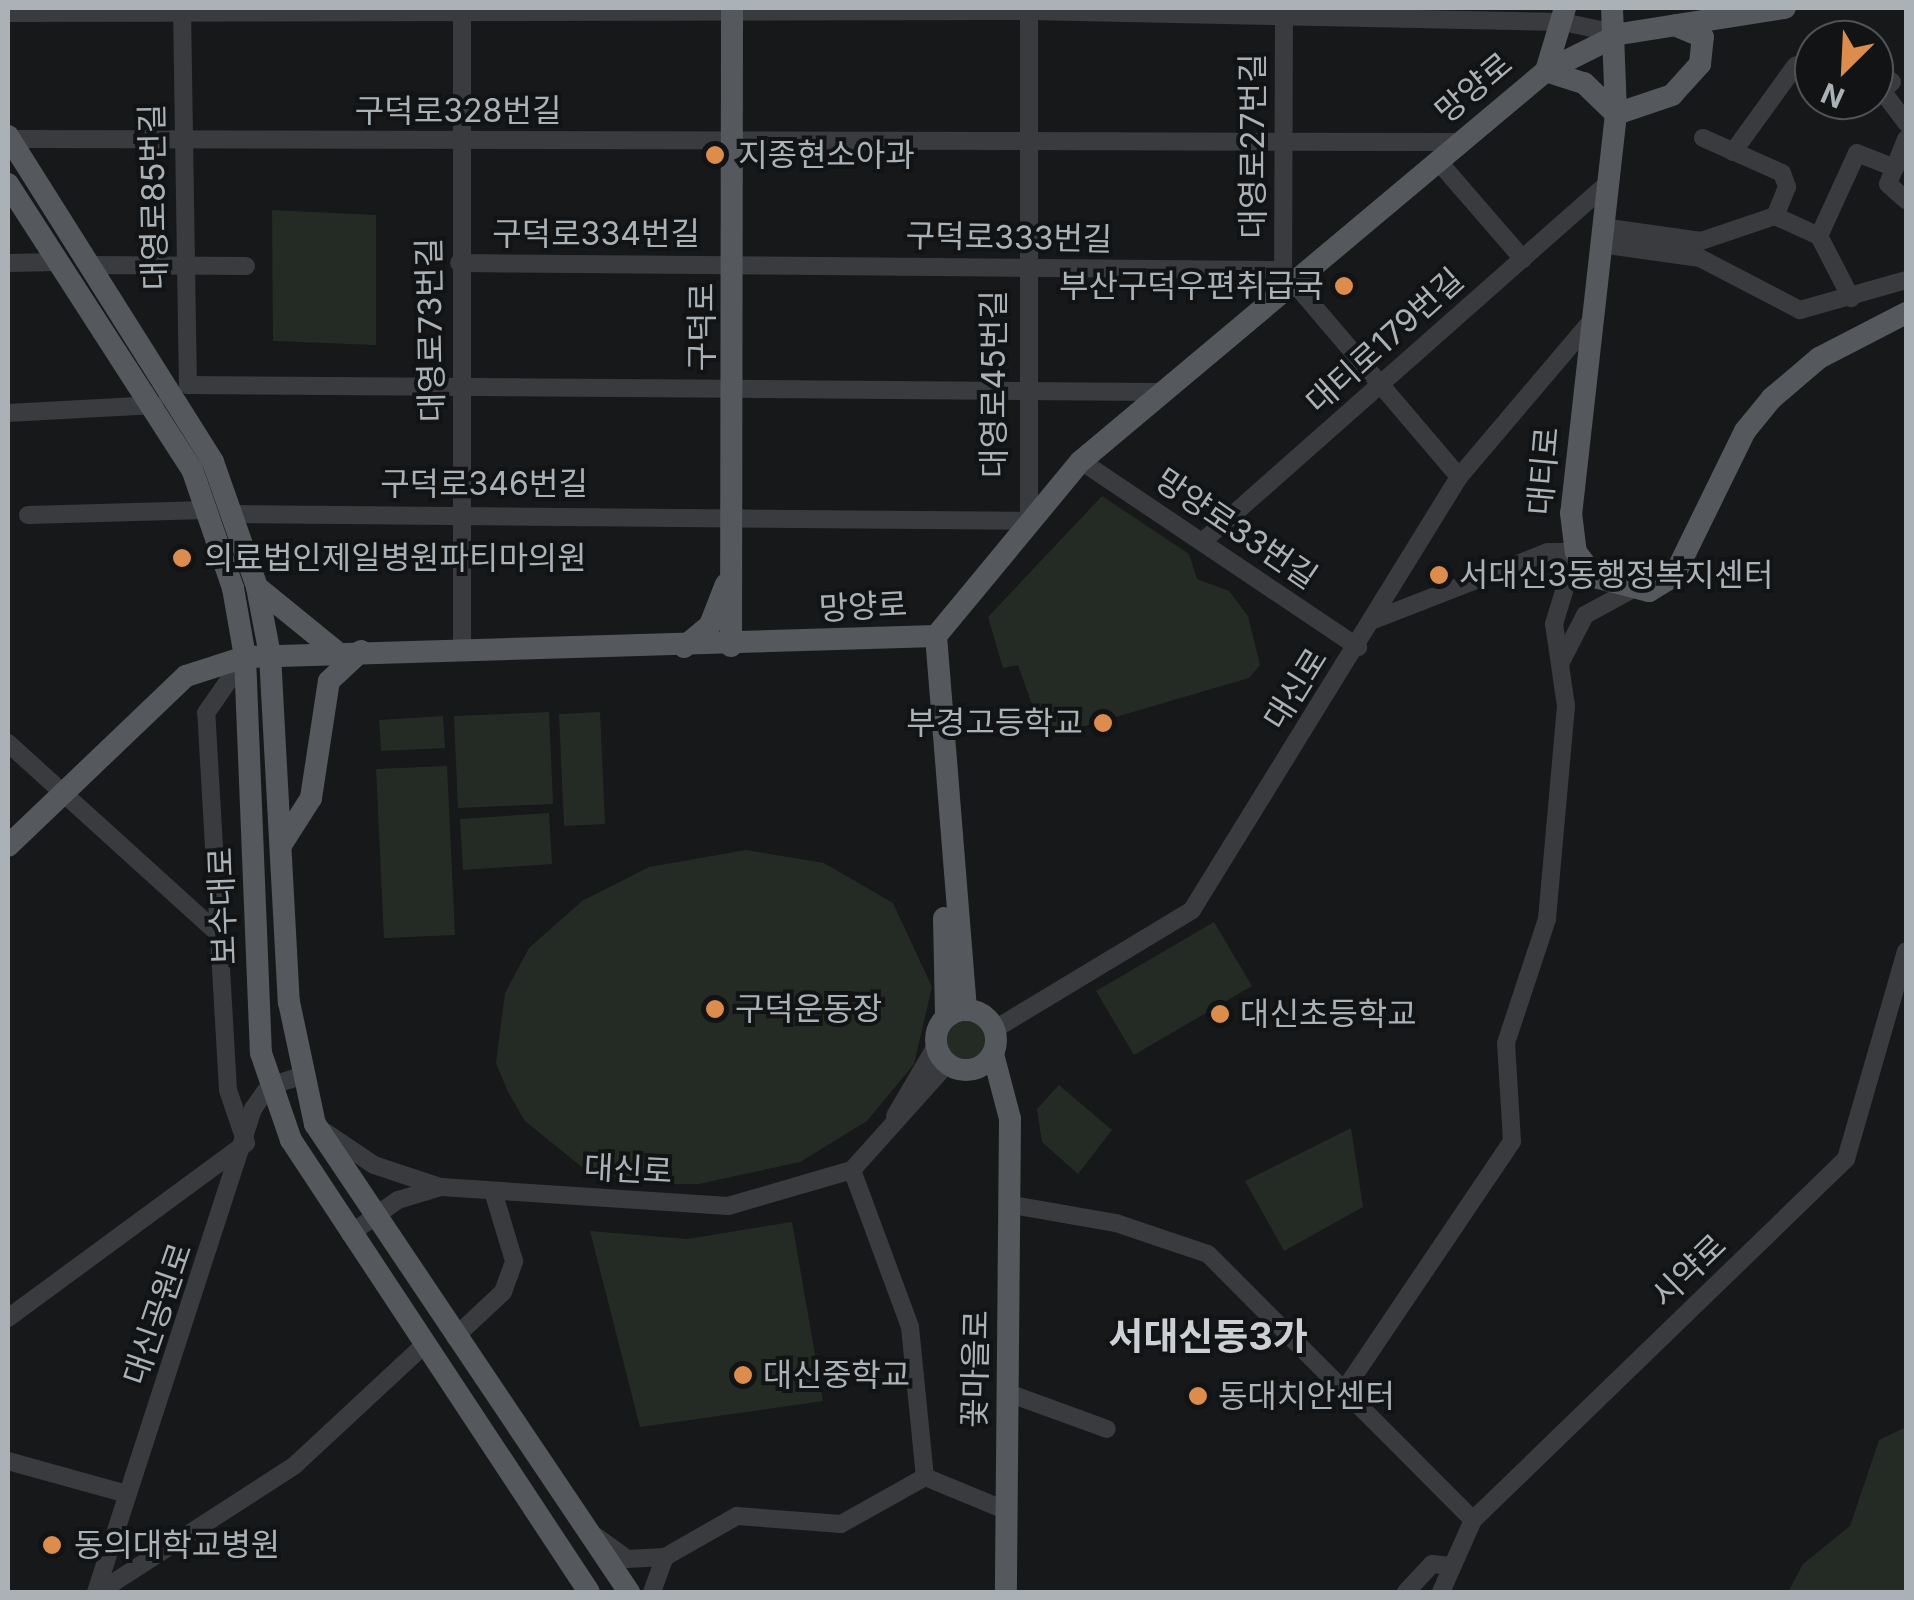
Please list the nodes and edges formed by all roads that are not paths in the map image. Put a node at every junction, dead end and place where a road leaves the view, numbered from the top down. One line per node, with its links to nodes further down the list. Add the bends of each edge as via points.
1 (1612, 8): 12 (main road, 대티로)
2 (1786, 8): 6 (main road, 망양로)
3 (1028, 9): 7 (street); 9 (street); 20 (street, 대영로45번길)
4 (182, 10): 5 (street); 8 (street); 21 (street, 대영로85번길)
5 (462, 10): 7 (street); 19 (street, 대영로73번길)
6 (1727, 10): 11 (main road, 망양로)
7 (732, 11): 24 (main road, 구덕로)
8 (8, 12)
9 (1284, 12): 10 (street); 22 (street, 대영로27번길)
10 (1564, 15): 12 (street); 14 (main road)
11 (1673, 24): 12 (main road, 망양로); 15 (main road, via 1702,37 1700,64 1672,95)
12 (1620, 34): 14 (main road, 망양로); 15 (main road, 대티로)
13 (1794, 68): 25 (street)
14 (1546, 71): 15 (main road, via 1584,83); 23 (main road, 망양로)
15 (1616, 114): 29 (main road, 대티로)
16 (8, 138): 21 (street, 구덕로328번길); 39 (main road, 보수대로)
17 (1703, 138): 25 (street)
18 (1906, 139): 27 (street)
19 (460, 140): 21 (street, 구덕로328번길); 24 (street, 구덕로328번길); 37 (street, 대영로73번길)
20 (1026, 140): 22 (street, 구덕로328번길); 24 (street, 구덕로328번길); 42 (street, 대영로45번길)
21 (183, 141): 40 (street, 대영로85번길)
22 (1283, 142): 23 (street, 구덕로328번길); 43 (street, 대영로27번길)
23 (1460, 142): 26 (main road, 망양로)
24 (733, 145): 38 (main road, 구덕로)
25 (1733, 152): 31 (street, via 1788,180)
26 (1438, 161): 34 (street); 43 (main road, 망양로)
27 (1895, 168): 30 (street, via 1888,190); 33 (street, via 1856,153)
28 (8, 184): 35 (main road, 보수대로)
29 (1607, 184): 32 (main road, 대티로); 34 (street, 대티로179번길)
30 (1906, 200)
31 (1775, 216): 32 (street, via 1701,242); 33 (street)
32 (1601, 236): 45 (street, via 1700,258 1800,310); 47 (main road, 대티로)
33 (1819, 236): 45 (street)
34 (1523, 259): 48 (street, 대티로179번길)
35 (60, 262): 36 (street); 51 (main road, 보수대로)
36 (8, 263)
37 (459, 264): 38 (street, 구덕로334번길); 49 (street, 대영로73번길)
38 (734, 264): 42 (street, 구덕로333번길); 52 (main road, 구덕로)
39 (90, 265): 40 (street); 51 (main road, 보수대로)
40 (183, 265): 41 (street); 51 (street, 대영로85번길)
41 (246, 266)
42 (1024, 268): 43 (street, 구덕로333번길); 50 (street, 대영로45번길)
43 (1288, 276): 48 (street); 53 (main road, 망양로)
44 (1906, 280): 45 (street)
45 (1851, 298)
46 (1906, 314): 67 (main road, via 1819,358 1772,398 1745,431 1685,564 1658,588)
47 (1592, 320): 56 (street, 대신로); 64 (main road, 대티로, via 1571,514)
48 (1381, 386): 56 (street); 63 (street, 대티로179번길)
49 (462, 387): 51 (street); 52 (street); 60 (street, 대영로73번길)
50 (1023, 388): 52 (street); 53 (street); 62 (street, 대영로45번길)
51 (164, 389): 54 (street); 57 (main road, 보수대로); 59 (main road, 보수대로)
52 (735, 392): 58 (main road, 구덕로)
53 (1160, 392): 55 (main road, 망양로)
54 (8, 413)
55 (1081, 461): 62 (main road, 망양로); 63 (street, 망양로33번길)
56 (1458, 478): 68 (street, 대신로)
57 (206, 510): 61 (street); 76 (main road, 보수대로)
58 (736, 512): 60 (street, 구덕로346번길); 62 (street, 구덕로346번길); 65 (main road, 구덕로)
59 (231, 514): 60 (street, 구덕로346번길); 66 (main road, 보수대로)
60 (462, 514): 74 (street, 대영로73번길)
61 (28, 515)
62 (1028, 521): 69 (main road, 망양로)
63 (1202, 542): 71 (street, 망양로33번길)
64 (1576, 552): 67 (main road, 대티로, via 1595,577); 68 (street, via 1548,552); 77 (street, via 1554,624)
65 (734, 557): 70 (main road, 구덕로); 72 (main road, via 716,615)
66 (256, 587): 73 (main road); 75 (main road, 보수대로)
67 (1629, 591): 77 (street, via 1577,624)
68 (1374, 620): 71 (street, 대신로)
69 (936, 636): 70 (main road, 망양로); 84 (main road)
70 (731, 646): 72 (main road, 망양로)
71 (1358, 646): 85 (street, 대신로, via 1192,910)
72 (684, 647): 74 (main road, 망양로)
73 (349, 651): 74 (main road, 망양로); 75 (main road, 망양로); 80 (main road, via 328,681 311,798)
74 (462, 651)
75 (270, 655): 76 (main road, 망양로); 80 (main road, 보수대로)
76 (245, 657): 79 (main road, 망양로, via 186,676); 82 (street, via 206,713); 90 (main road, 보수대로)
77 (1558, 672): 103 (street, via 1566,706 1546,919 1506,1043 1512,1141)
78 (8, 743): 79 (street, 보수대로)
79 (62, 793): 81 (main road, 망양로); 82 (street, 보수대로)
80 (281, 845): 89 (main road, 보수대로)
81 (8, 846)
82 (219, 934): 92 (street, via 228,1090)
83 (1906, 950): 110 (street, 시약로, via 1846,1159)
84 (956, 1013): 85 (main road); 87 (main road)
85 (995, 1029): 86 (main road, 꽃마을로)
86 (994, 1054): 88 (main road); 93 (main road, 꽃마을로, via 1009,1088)
87 (941, 1055): 88 (main road); 94 (street)
88 (974, 1070): 93 (main road, 꽃마을로, via 996,1094)
89 (298, 1077): 90 (street); 91 (main road, 보수대로)
90 (269, 1086): 92 (street, 대신공원로); 99 (main road, 보수대로)
91 (315, 1124): 95 (street, via 374,1165); 98 (main road, 보수대로)
92 (246, 1143): 100 (street); 108 (street, 대신공원로)
93 (1008, 1146): 97 (main road, 꽃마을로)
94 (852, 1170): 96 (street, 대신로, via 728,1206); 107 (street, via 910,1328)
95 (441, 1187): 96 (street, 대신로); 98 (street, 대신로)
96 (494, 1192): 101 (street, via 514,1262 503,1292)
97 (1012, 1204): 103 (street, via 1116,1223 1208,1254); 104 (main road, 꽃마을로)
98 (375, 1216): 99 (street, 대신로); 101 (main road, 보수대로)
99 (350, 1234): 102 (main road, 보수대로)
100 (8, 1318)
101 (455, 1336): 111 (main road, 보수대로)
102 (424, 1345): 114 (street, 대신공원로, via 295,1465); 115 (main road, 보수대로)
103 (1345, 1389): 110 (street)
104 (1008, 1393): 105 (street); 109 (main road, 꽃마을로)
105 (1107, 1429)
106 (8, 1461): 108 (street)
107 (925, 1477): 109 (street); 112 (street, via 842,1524 737,1516)
108 (126, 1494): 114 (street, 대신공원로)
109 (1006, 1510): 118 (main road, 꽃마을로)
110 (1473, 1520): 113 (street, 시약로)
111 (584, 1532): 112 (street, via 627,1559); 116 (main road, 보수대로)
112 (665, 1557): 117 (street)
113 (1451, 1566): 119 (street, via 1432,1564); 120 (street, 시약로)
114 (98, 1592)
115 (590, 1592)
116 (629, 1592)
117 (652, 1592)
118 (1006, 1592)
119 (1406, 1592)
120 (1441, 1592)

